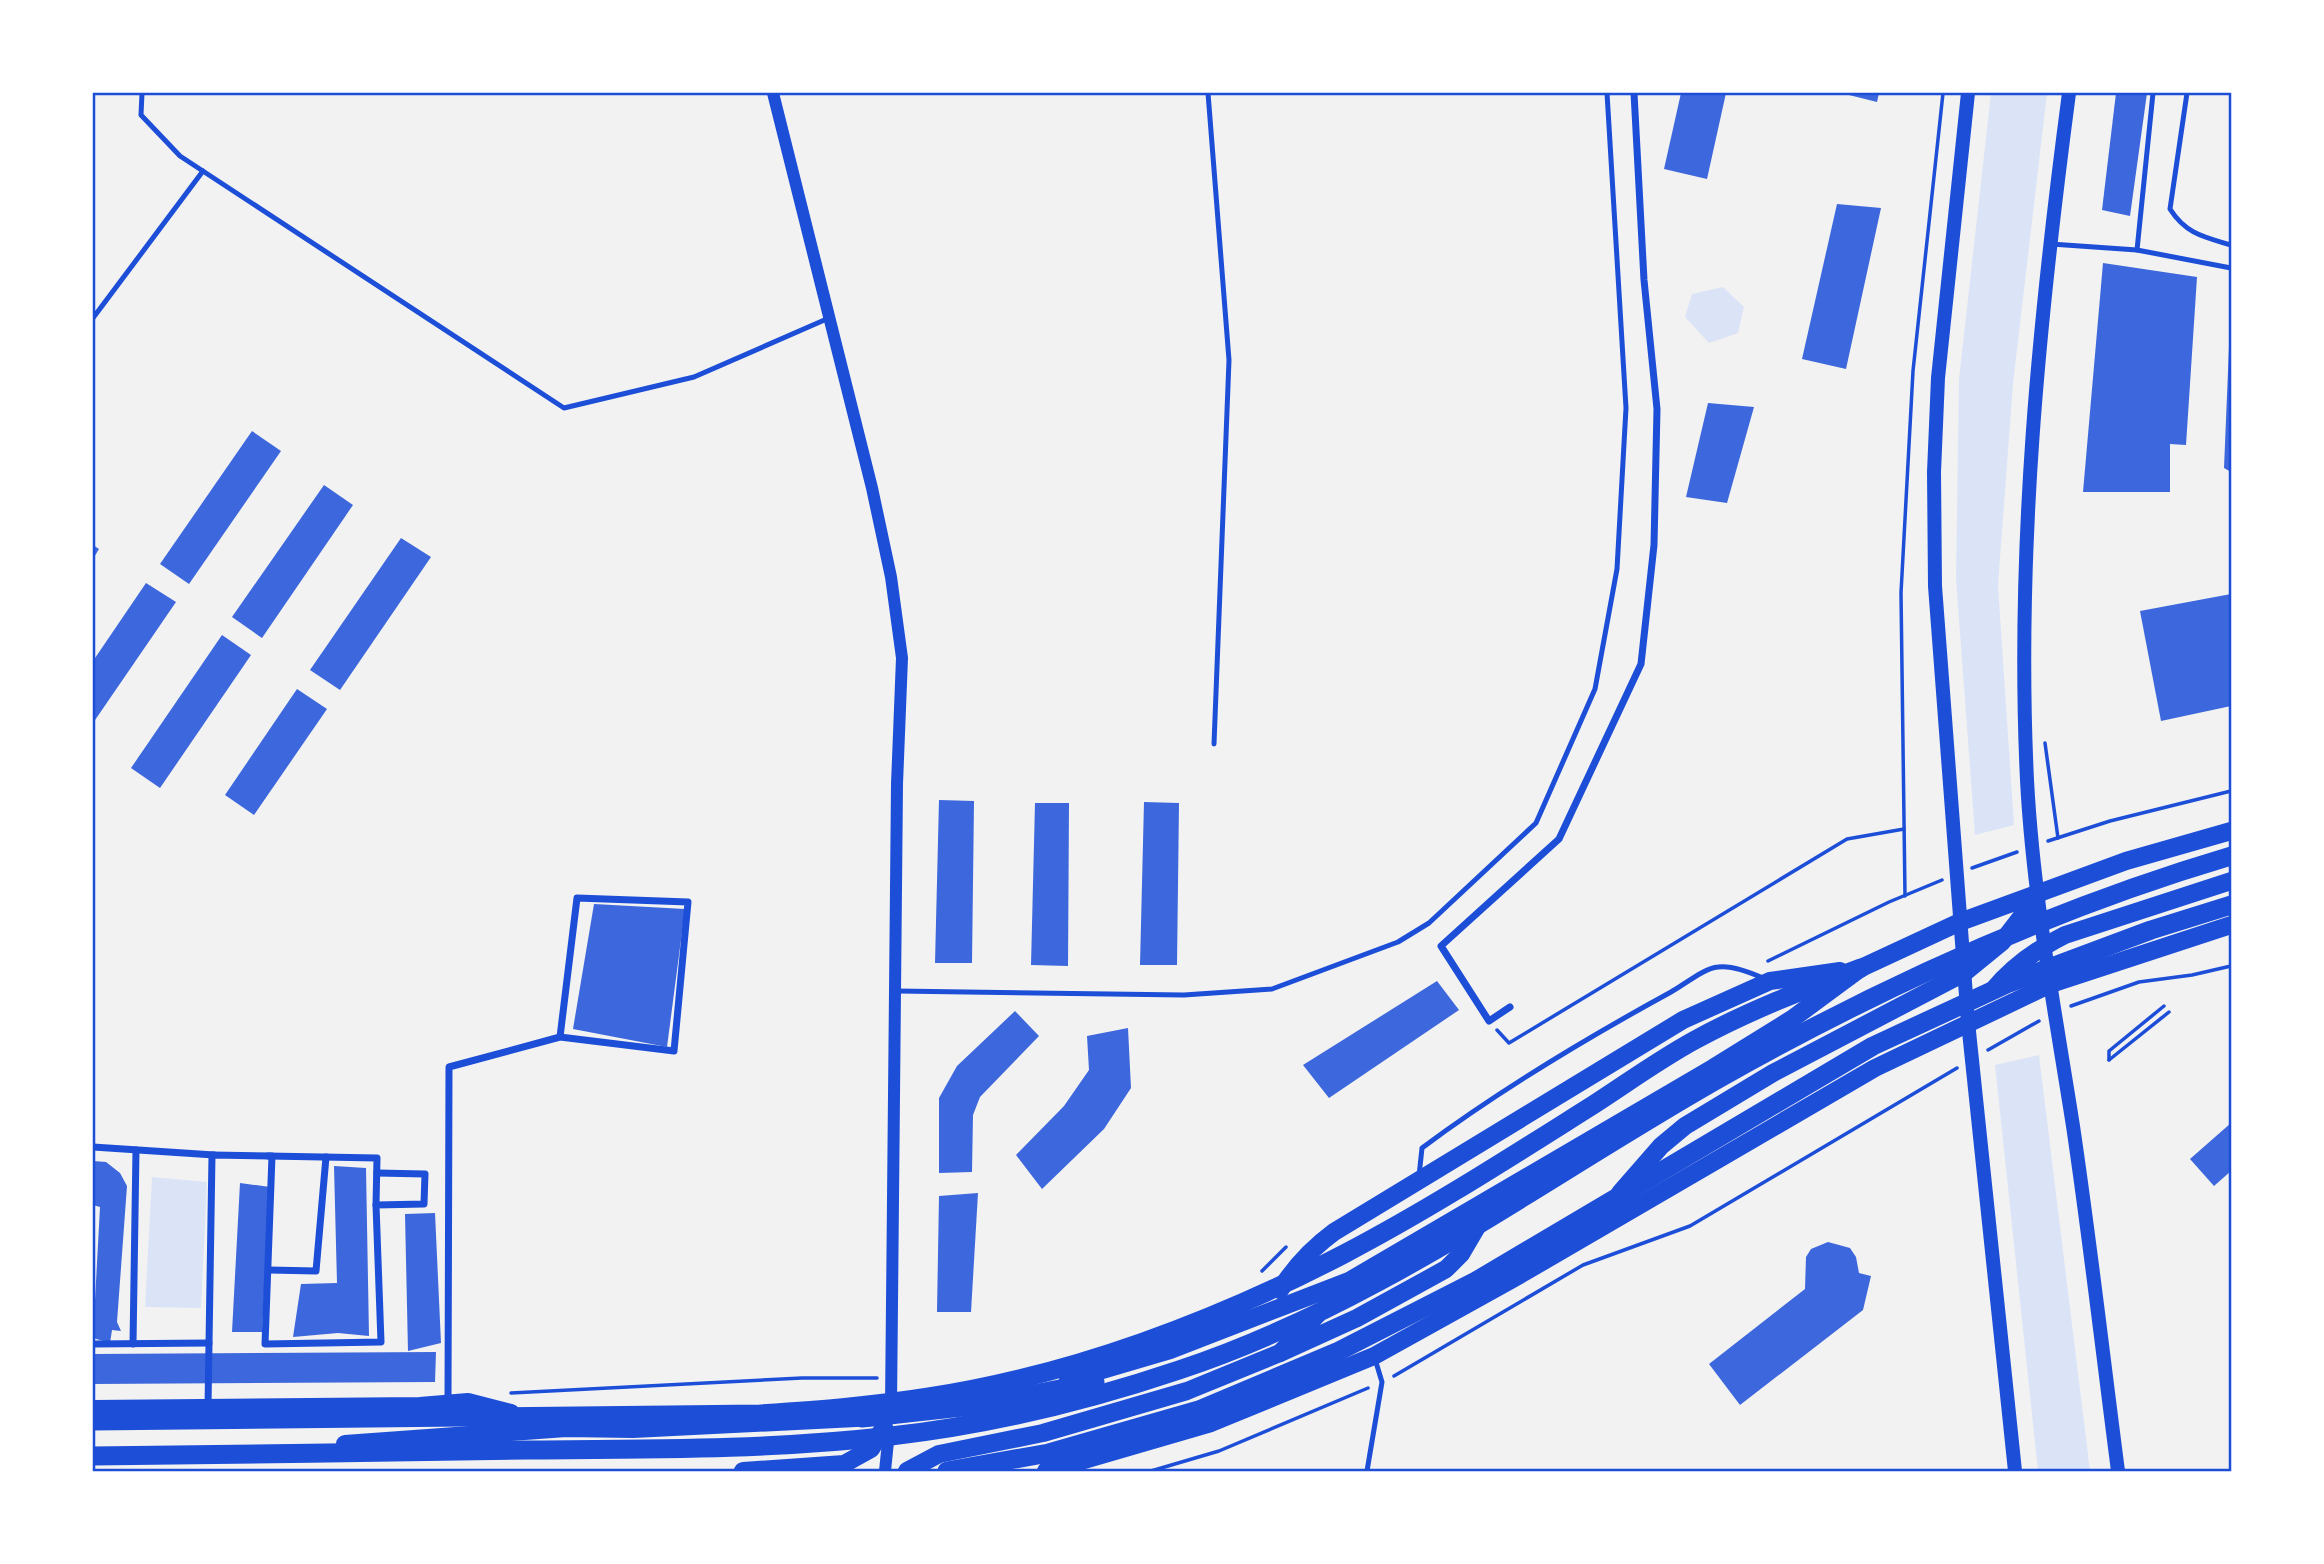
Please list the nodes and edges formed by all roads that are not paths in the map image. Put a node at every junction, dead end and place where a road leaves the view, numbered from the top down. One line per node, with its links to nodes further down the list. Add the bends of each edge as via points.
1 (142, 93): 10 (lane, via 141,115 180,156)
2 (773, 93): 16 (street)
3 (1208, 93): 17 (lane, via 1229,360)
4 (1607, 93): 30 (lane, via 1626,408 1617,569 1595,689 1536,823 1429,923 1398,942 1272,989 1184,995)
5 (1634, 93): 31 (street, via 1644,280 1657,409 1654,545 1641,664 1559,839 1441,946 1489,1020)
6 (1968, 93): 23 (main road, via 1938,378 1934,472 1935,586)
7 (2069, 93): 11 (main road)
8 (2153, 93): 13 (lane)
9 (2187, 93): 12 (lane, via 2170,209 2181,226 2194,234)
10 (203, 171): 15 (lane); 16 (lane, via 564,408 694,377)
11 (2050, 244): 13 (lane); 21 (main road, via 2035,386 2025,590 2027,779)
12 (2231, 245)
13 (2137, 250): 14 (lane)
14 (2231, 268)
15 (93, 318)
16 (829, 318): 30 (street, via 886,552 902,658)
17 (1214, 744)
18 (2231, 831): 21 (main road, via 2126,861)
19 (2231, 856): 47 (highway, via 2138,884 1995,939 1856,1004 1716,1080 1453,1242)
20 (2231, 881): 25 (main road)
21 (2038, 895): 23 (main road); 25 (main road); 27 (main road, via 2001,942)
22 (2231, 905): 65 (highway, via 2009,983 1873,1046 1476,1281 1339,1351 1199,1410 1049,1454)
23 (1961, 922): 26 (main road); 27 (main road)
24 (2231, 925): 29 (main road)
25 (2045, 945): 29 (main road); 32 (main road, via 2007,974)
26 (1861, 968): 28 (main road); 41 (main road, via 1792,1019); 57 (highway, via 1776,1000 1695,1041 1355,1248 1264,1293 1180,1326 1024,1377 932,1397 846,1408)
27 (1964, 973): 32 (main road); 43 (main road, via 1773,1073 1685,1126 1661,1146)
28 (1770, 981): 40 (main road, via 1683,1020); 40 (lane, via 1717,967 1606,1027 1491,1097 1422,1148)
29 (2051, 984): 32 (main road); 69 (main road)
30 (897, 990): 56 (street)
31 (1510, 1007)
32 (1968, 1021): 43 (main road, via 1875,1068); 68 (main road)
33 (560, 1037): 33 (street, via 577,898 688,902 674,1051); 53 (street, via 449,1067)
34 (93, 1147): 35 (street)
35 (136, 1150): 36 (street); 50 (street)
36 (212, 1154): 37 (street); 48 (street)
37 (272, 1156): 38 (street); 44 (street)
38 (326, 1157): 39 (street, via 377,1157); 44 (street, via 316,1271)
39 (377, 1173): 42 (street); 42 (street, via 425,1174 425,1194 424,1204)
40 (1419, 1182): 46 (main road, via 1314,1247 1294,1268)
41 (1495, 1197): 45 (main road); 51 (main road, via 1461,1254 1446,1269 1357,1318)
42 (376, 1205): 44 (street, via 381,1342 265,1344)
43 (1581, 1238): 52 (main road)
44 (269, 1270)
45 (1349, 1281): 46 (main road); 51 (main road)
46 (1266, 1313): 56 (main road, via 1170,1350 1031,1390)
47 (1251, 1341): 57 (highway, via 1111,1378 980,1405 799,1421); 61 (highway, via 1181,1370 1036,1410 893,1436 735,1447)
48 (209, 1343): 50 (street); 54 (street)
49 (93, 1344): 50 (street)
50 (133, 1344)
51 (1280, 1353): 64 (main road, via 1187,1391 1044,1433 939,1454)
52 (1374, 1356): 66 (main road, via 1211,1423); 67 (lane, via 1382,1382)
53 (448, 1404): 54 (main road); 59 (main road, via 468,1402)
54 (208, 1408): 55 (main road)
55 (93, 1409)
56 (891, 1416): 59 (main road); 62 (main road, via 871,1449 844,1464); 63 (street)
57 (667, 1417): 58 (highway)
58 (93, 1420)
59 (566, 1429): 60 (main road, via 365,1443)
60 (93, 1448)
61 (93, 1456)
62 (752, 1471)
63 (885, 1471)
64 (907, 1471)
65 (947, 1471)
66 (1046, 1471)
67 (1367, 1471)
68 (2015, 1471)
69 (2118, 1471)

